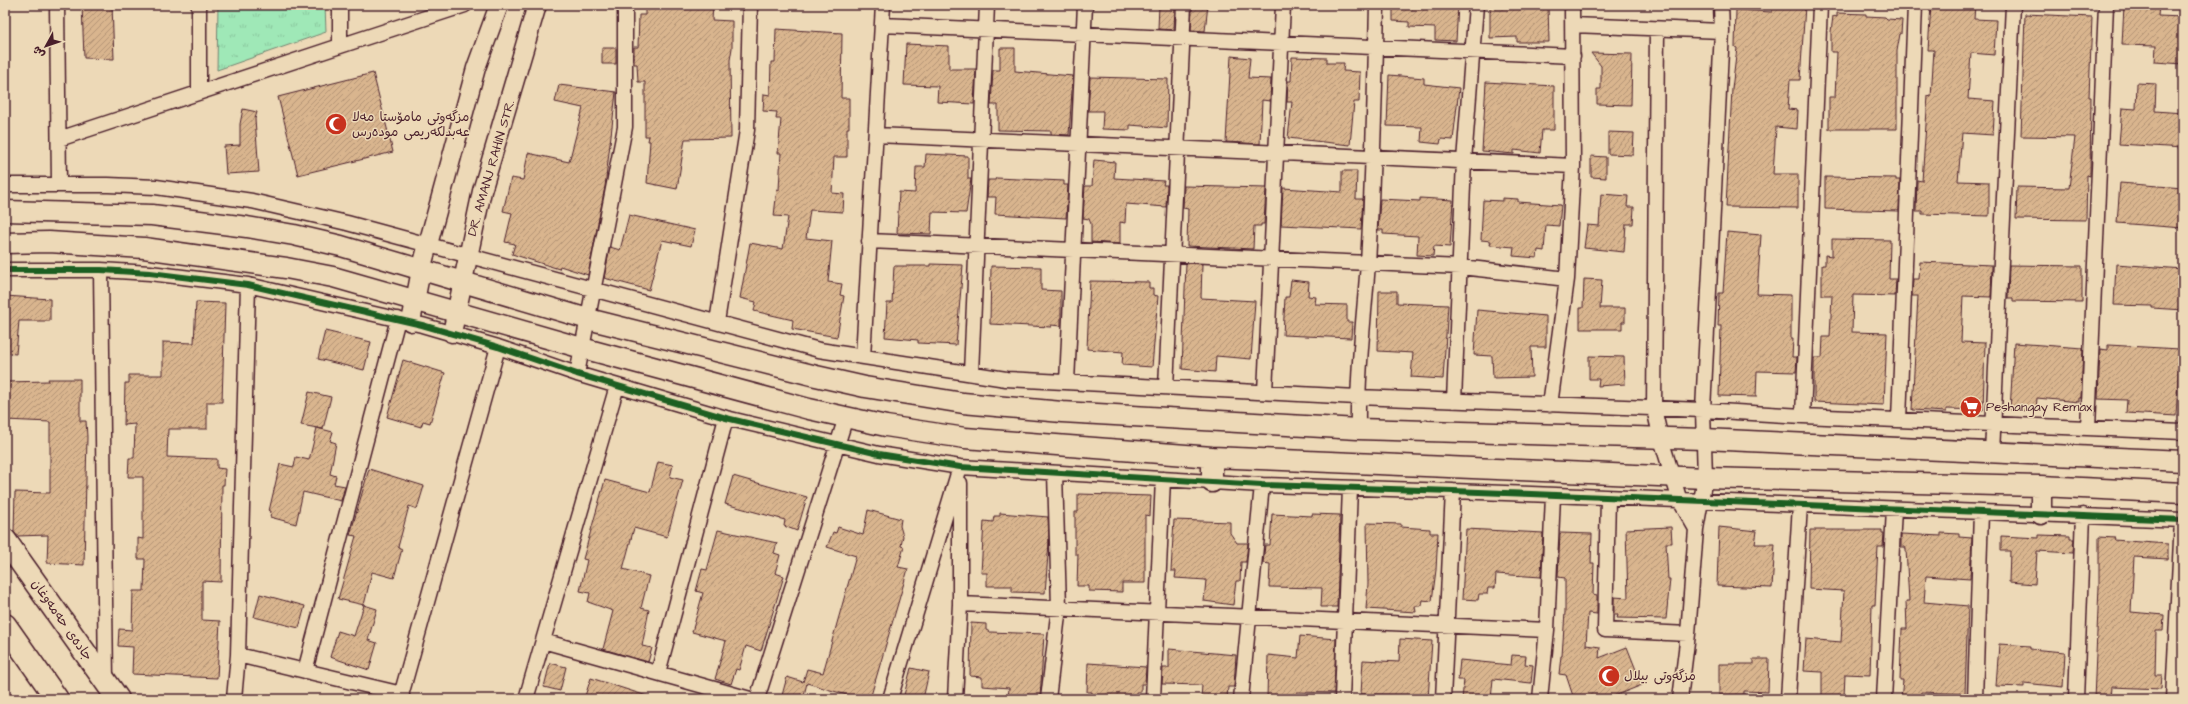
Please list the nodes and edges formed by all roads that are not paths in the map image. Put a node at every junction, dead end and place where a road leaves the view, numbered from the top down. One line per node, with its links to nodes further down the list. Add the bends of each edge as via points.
1 (57, 5): 36 (street)
2 (199, 5): 34 (street)
3 (340, 5): 30 (street)
4 (465, 5): 30 (street)
5 (499, 5): 49 (street, via 476,68)
6 (537, 5): 53 (street, DR. AMANJ RAHIN STR., via 482,191)
7 (625, 5): 63 (street, via 625,127)
8 (750, 5): 68 (street, via 747,130)
9 (883, 5): 22 (street)
10 (987, 5): 25 (street)
11 (1085, 5): 27 (street)
12 (1184, 5): 28 (street)
13 (1283, 5): 29 (street)
14 (1377, 5): 31 (street)
15 (1476, 5): 32 (street)
16 (1572, 5): 23 (street)
17 (1721, 5): 26 (street)
18 (1820, 5): 84 (street)
19 (1915, 5): 87 (street)
20 (2013, 5): 88 (street)
21 (2106, 5): 89 (street)
22 (882, 25): 25 (street); 35 (street)
23 (1572, 25): 24 (street); 33 (street)
24 (1658, 29): 26 (street); 82 (street)
25 (985, 30): 27 (street); 37 (street)
26 (1722, 30): 83 (street)
27 (1083, 34): 28 (street); 38 (street)
28 (1182, 39): 29 (street); 39 (street)
29 (1281, 43): 31 (street); 40 (street)
30 (340, 46): 34 (street)
31 (1376, 47): 32 (street); 41 (street)
32 (1473, 52): 33 (street); 42 (street)
33 (1573, 56): 43 (street)
34 (199, 92): 36 (street)
35 (876, 135): 37 (street); 47 (street)
36 (58, 139): 44 (street)
37 (981, 140): 38 (street); 50 (street)
38 (1078, 144): 39 (street); 51 (street)
39 (1176, 149): 40 (street); 52 (street)
40 (1276, 153): 41 (street); 54 (street)
41 (1373, 157): 42 (street); 55 (street)
42 (1464, 161): 43 (street); 56 (street)
43 (1573, 166): 60 (street)
44 (59, 184): 45 (street); 49 (street, via 156,187 239,198)
45 (5, 185)
46 (5, 211): 59 (main road, via 120,213 215,222 294,235)
47 (869, 241): 50 (street); 72 (street)
48 (5, 243): 64 (main road, via 97,245 239,260 333,277)
49 (428, 244): 53 (street); 59 (street)
50 (976, 246): 51 (street); 73 (street)
51 (1073, 250): 52 (street); 75 (street)
52 (1171, 254): 54 (street); 77 (street)
53 (467, 255): 61 (street, DR. AMANJ RAHIN STR.); 63 (street)
54 (1271, 259): 55 (street); 78 (street)
55 (1368, 263): 56 (street); 79 (street)
56 (1461, 267): 60 (street); 80 (street)
57 (5, 270): 58 (street)
58 (101, 270): 62 (street); 134 (street)
59 (421, 270): 61 (main road); 64 (street)
60 (1567, 279): 81 (street)
61 (462, 282): 65 (street, DR. AMANJ RAHIN STR.); 66 (main road)
62 (248, 285): 67 (street); 131 (street)
63 (594, 290): 66 (street); 68 (street)
64 (415, 301): 65 (main road); 67 (street)
65 (457, 313): 69 (street, DR. AMANJ RAHIN STR.); 71 (main road)
66 (588, 319): 71 (street); 90 (main road, via 816,376 963,403 1062,412)
67 (405, 320): 69 (street); 132 (street)
68 (717, 322): 72 (street, via 819,350)
69 (452, 333): 70 (street)
70 (498, 347): 74 (street); 135 (street)
71 (582, 348): 74 (street); 85 (main road)
72 (862, 357): 73 (street)
73 (971, 373): 75 (street, via 1006,379)
74 (577, 374): 76 (street)
75 (1067, 382): 77 (street)
76 (617, 386): 86 (street); 130 (street)
77 (1166, 387): 78 (street)
78 (1265, 392): 79 (street)
79 (1357, 397): 80 (street); 90 (street)
80 (1454, 401): 81 (street)
81 (1550, 405): 82 (street)
82 (1654, 409): 83 (street); 92 (street)
83 (1703, 410): 84 (street); 93 (street)
84 (1803, 416): 87 (street)
85 (846, 417): 94 (street); 96 (main road, via 965,438)
86 (726, 418): 94 (street); 133 (street)
87 (1899, 420): 88 (street)
88 (1994, 424): 89 (street); 95 (street)
89 (2088, 428): 91 (street)
90 (1358, 429): 92 (main road)
91 (2183, 432)
92 (1661, 439): 93 (main road); 100 (street)
93 (1704, 440): 95 (main road); 101 (street)
94 (839, 445): 98 (street); 140 (street)
95 (1992, 453): 97 (main road)
96 (1212, 457): 100 (main road); 103 (main road)
97 (2183, 461)
98 (960, 467): 99 (street); 121 (street); 141 (street)
99 (1055, 473): 102 (street); 122 (street)
100 (1672, 476): 101 (main road); 111 (street)
101 (1706, 478): 105 (main road); 112 (street)
102 (1163, 479): 103 (street); 123 (street)
103 (1212, 482): 104 (street)
104 (1262, 485): 106 (street); 124 (street)
105 (2042, 486): 108 (main road); 116 (main road)
106 (1350, 488): 107 (street); 125 (street)
107 (1453, 491): 109 (street); 127 (street)
108 (2183, 493)
109 (1553, 496): 110 (street); 128 (street)
110 (1608, 498): 111 (street); 129 (street, via 1605,630)
111 (1680, 501): 112 (street); 119 (street)
112 (1702, 502): 113 (street); 119 (street)
113 (1800, 505): 114 (street); 150 (street)
114 (1894, 509): 115 (street); 151 (street)
115 (1981, 512): 116 (street); 152 (street)
116 (2041, 514): 117 (street)
117 (2084, 515): 118 (street); 153 (street)
118 (2182, 520): 154 (street)
119 (1696, 530): 129 (street)
120 (5, 540): 134 (main road, جادەی حەمەوغان)
121 (960, 604): 122 (street); 142 (street)
122 (1059, 607): 123 (street); 143 (street)
123 (1157, 612): 124 (street); 144 (street)
124 (1248, 616): 125 (street); 145 (street)
125 (1345, 620): 127 (street); 146 (street)
126 (5, 625): 136 (main road)
127 (1447, 626): 128 (street); 147 (street)
128 (1546, 630): 148 (street)
129 (1688, 634): 149 (street)
130 (543, 641): 133 (street); 138 (street)
131 (238, 655): 132 (street); 137 (street)
132 (305, 671): 135 (street)
133 (658, 673): 139 (street)
134 (112, 690)
135 (401, 697)
136 (57, 699)
137 (234, 699)
138 (526, 699)
139 (750, 699)
140 (757, 699)
141 (890, 699)
142 (955, 699)
143 (1048, 699)
144 (1153, 699)
145 (1241, 699)
146 (1342, 699)
147 (1443, 699)
148 (1540, 699)
149 (1680, 699)
150 (1788, 699)
151 (1884, 699)
152 (1974, 699)
153 (2076, 699)
154 (2173, 699)

